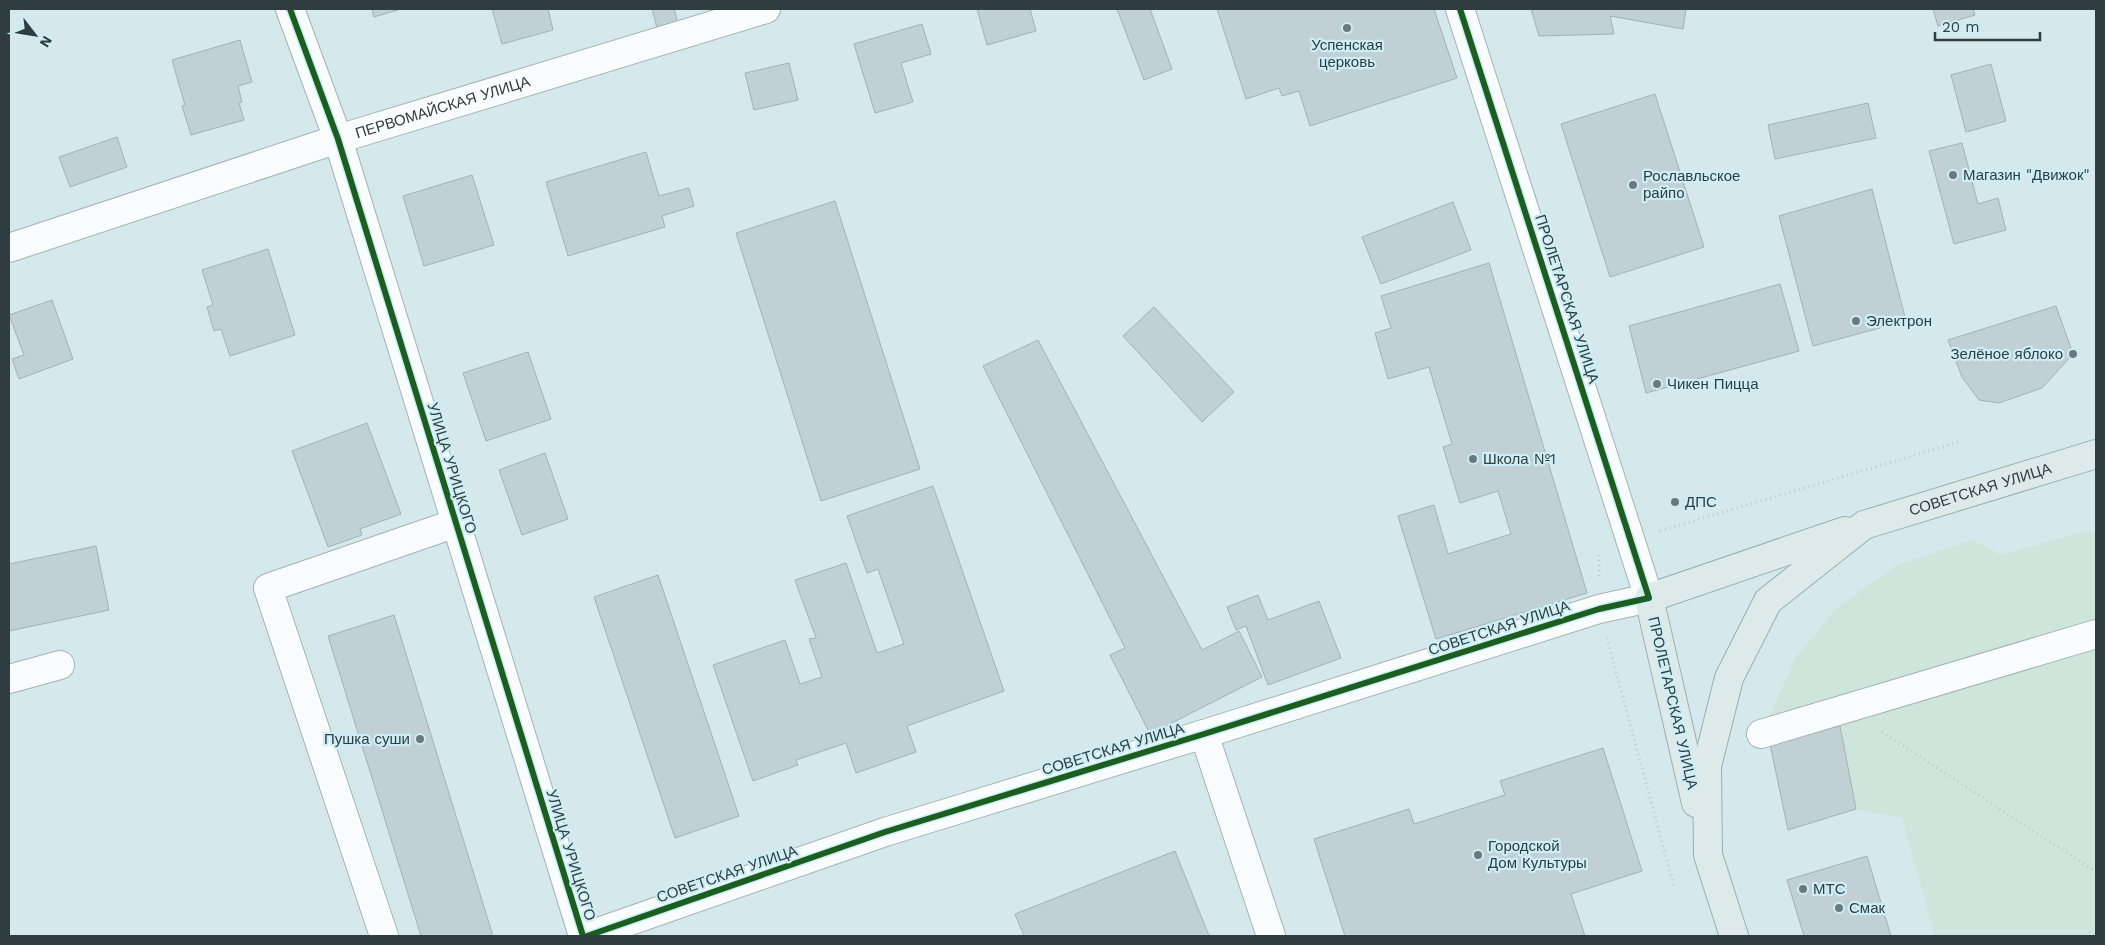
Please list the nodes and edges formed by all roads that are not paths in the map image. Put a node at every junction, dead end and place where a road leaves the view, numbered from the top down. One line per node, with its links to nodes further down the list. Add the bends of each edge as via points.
1 (290, 9): 4 (street, УЛИЦА УРИЦКОГО)
2 (766, 9): 4 (street, ПЕРВОМАЙСКАЯ УЛИЦА)
3 (1460, 9): 9 (street, ПРОЛЕТАРСКАЯ УЛИЦА)
4 (338, 139): 5 (street, ПЕРВОМАЙСКАЯ УЛИЦА); 7 (street, УЛИЦА УРИЦКОГО)
5 (9, 248)
6 (2096, 454): 8 (main road, СОВЕТСКАЯ УЛИЦА)
7 (456, 524): 17 (street, via 268,588); 18 (street, УЛИЦА УРИЦКОГО)
8 (1864, 525): 9 (main road, СОВЕТСКАЯ УЛИЦА); 10 (main road, СОВЕТСКАЯ УЛИЦА)
9 (1649, 598): 14 (street, СОВЕТСКАЯ УЛИЦА, via 1590,612); 16 (main road, ПРОЛЕТАРСКАЯ УЛИЦА)
10 (1768, 601): 16 (main road, ПРОЛЕТАРСКАЯ УЛИЦА, via 1729,678 1707,766)
11 (2096, 634): 15 (street)
12 (60, 665): 13 (street)
13 (9, 679)
14 (1204, 734): 18 (street, СОВЕТСКАЯ УЛИЦА, via 885,832); 19 (street)
15 (1761, 734)
16 (1708, 855): 20 (main road, ПРОЛЕТАРСКАЯ УЛИЦА)
17 (384, 936)
18 (585, 936)
19 (1271, 936)
20 (1734, 936)

